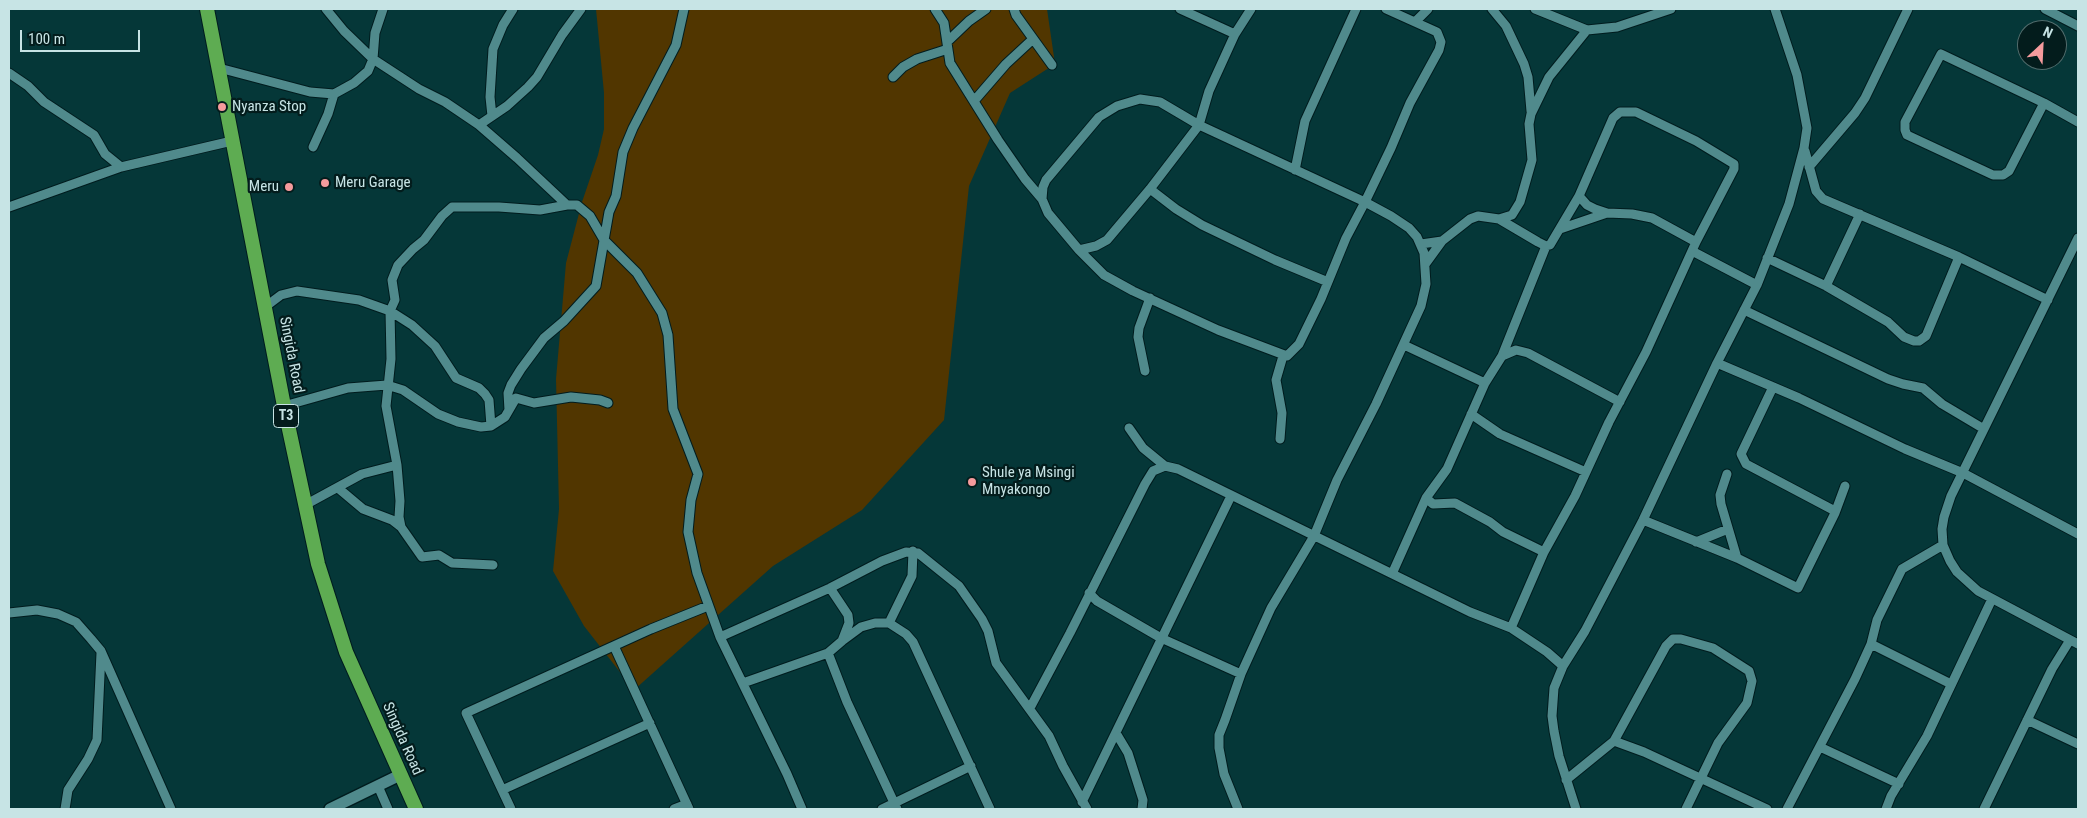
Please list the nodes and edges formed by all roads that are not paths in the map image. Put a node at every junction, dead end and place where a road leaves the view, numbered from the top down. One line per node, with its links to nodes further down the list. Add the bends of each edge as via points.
1 (207, 9): 29 (highway, Singida Road / T3)
2 (326, 9): 27 (street)
3 (383, 9): 27 (street, via 375,33)
4 (513, 9): 36 (street, via 494,49 490,97)
5 (581, 9): 36 (street, via 537,77 520,96)
6 (684, 9): 57 (street, via 676,44 624,152)
7 (935, 9): 26 (street, via 944,23)
8 (986, 9): 26 (street, via 968,21)
9 (1014, 9): 25 (street)
10 (1180, 9): 24 (street)
11 (1251, 9): 24 (street)
12 (1356, 9): 45 (street, via 1308,112)
13 (1386, 9): 21 (street)
14 (1428, 9): 21 (street)
15 (1492, 9): 35 (street, via 1506,26 1524,64)
16 (1535, 9): 23 (street)
17 (1671, 9): 23 (street, via 1617,27)
18 (1776, 9): 42 (street, via 1797,75 1807,128)
19 (1908, 9): 44 (street, via 1865,98)
20 (2045, 9): 22 (street)
21 (1416, 21): 49 (street, via 1437,32 1441,42 1439,50 1410,103)
22 (2078, 26)
23 (1587, 30): 35 (street, via 1549,76)
24 (1235, 34): 39 (street, via 1209,91)
25 (1033, 39): 28 (street); 33 (street)
26 (948, 45): 31 (street, via 903,67); 33 (street, via 950,63)
27 (373, 59): 32 (street, via 364,77); 38 (street)
28 (1052, 65)
29 (219, 68): 32 (street, via 310,92); 40 (highway, Singida Road / T3)
30 (9, 73): 43 (street, via 44,102 94,135 105,154)
31 (893, 78)
32 (334, 94): 41 (street)
33 (974, 101): 48 (street)
34 (2044, 104): 34 (street, via 2009,171 2003,175 1993,175 1907,135 1905,130 1906,122 1941,54); 37 (street)
35 (1531, 114): 54 (street, via 1528,130 1532,160 1528,179 1516,210 1512,215)
36 (492, 116): 38 (street)
37 (2078, 122)
38 (479, 125): 50 (street)
39 (1199, 125): 45 (street); 46 (street); 48 (street, via 1160,102 1140,98 1117,106 1086,130 1046,180)
40 (232, 140): 43 (street); 72 (highway, Singida Road / T3)
41 (313, 147)
42 (1804, 148): 44 (street); 65 (street, via 1789,204)
43 (121, 167): 51 (street)
44 (1809, 167): 53 (street, via 1816,191 1823,199)
45 (1295, 170): 49 (street)
46 (1150, 190): 62 (street, via 1107,240); 67 (street, via 1202,225)
47 (1579, 196): 52 (street, via 1587,206); 55 (street); 59 (street, via 1613,118 1620,112 1636,112 1696,141 1734,164)
48 (1042, 199): 62 (street, via 1048,213)
49 (1365, 202): 60 (street, via 1409,228); 67 (street)
50 (567, 205): 57 (street, via 577,205 590,216); 74 (street, via 540,210 452,207 398,265 392,280 394,300)
51 (9, 207)
52 (1607, 214): 55 (street); 59 (street, via 1652,218)
53 (1860, 214): 64 (street); 69 (street)
54 (1499, 219): 58 (street, via 1478,216 1470,219); 61 (street)
55 (1560, 229): 61 (street)
56 (2078, 238): 71 (street)
57 (604, 240): 86 (street, via 593,291 544,338 521,369 508,393); 118 (street, via 637,273 662,313 668,335 673,410 698,474 688,532)
58 (1442, 241): 60 (street); 66 (street)
59 (1696, 242): 63 (street)
60 (1421, 244): 66 (street)
61 (1546, 246): 77 (street)
62 (1079, 250): 70 (street, via 1104,275)
63 (1692, 252): 68 (street); 83 (street)
64 (1959, 257): 69 (street, via 1930,328 1919,341 1904,337 1888,322); 71 (street)
65 (1767, 258): 68 (street); 69 (street)
66 (1426, 263): 75 (street, via 1421,306)
67 (1328, 282): 76 (street, via 1299,344 1291,354)
68 (1757, 285): 73 (street)
69 (1826, 286)
70 (1150, 298): 76 (street); 79 (street, via 1138,337)
71 (2048, 300): 90 (street)
72 (265, 307): 74 (street, via 281,295 296,291 358,300); 85 (highway, Singida Road / T3)
73 (1744, 310): 78 (street); 90 (street, via 1888,379 1923,388 1942,404)
74 (390, 311): 81 (street, via 391,359); 88 (street, via 435,346 456,378 485,394 489,400)
75 (1404, 345): 80 (street); 107 (street)
76 (1283, 356): 91 (street, via 1276,380 1282,413)
77 (1502, 356): 80 (street); 83 (street, via 1516,350 1528,353)
78 (1717, 363): 82 (street); 103 (street)
79 (1145, 371)
80 (1485, 383): 87 (street)
81 (387, 385): 85 (street, via 348,388); 88 (street, via 403,390 438,414 458,422); 92 (street, via 386,406)
82 (1773, 387): 95 (street); 102 (street, via 1741,454 1746,464)
83 (1620, 402): 94 (street)
84 (608, 403): 86 (street, via 571,397 534,403 516,398)
85 (284, 406): 101 (highway, Singida Road / T3)
86 (509, 410): 88 (street)
87 (1471, 414): 94 (street, via 1500,434); 100 (street, via 1447,469)
88 (491, 426)
89 (1129, 428): 93 (street, via 1144,448)
90 (1984, 429): 95 (street)
91 (1280, 439)
92 (397, 465): 98 (street, via 362,474); 104 (street)
93 (1165, 466): 99 (street, via 1178,469); 116 (street, via 1150,475)
94 (1586, 472): 111 (street)
95 (1963, 473): 106 (street); 109 (street, via 1944,517)
96 (1728, 474): 105 (street, via 1720,504)
97 (1845, 486): 102 (street)
98 (338, 488): 101 (street); 104 (street, via 363,509)
99 (1231, 496): 107 (street); 123 (street)
100 (1426, 498): 111 (street, via 1433,504 1455,504); 114 (street)
101 (305, 504): 142 (highway, Singida Road / T3, via 318,564 346,652)
102 (1835, 511): 112 (street, via 1798,588)
103 (1643, 520): 108 (street); 130 (street, via 1585,632)
104 (402, 527): 113 (street, via 422,557 439,555 452,563)
105 (1728, 529): 108 (street); 112 (street)
106 (2078, 534)
107 (1314, 536): 114 (street); 131 (street, via 1271,608)
108 (1696, 542): 112 (street)
109 (1943, 545): 117 (street, via 1957,572); 126 (street, via 1902,569 1877,620)
110 (913, 551): 115 (street, via 882,561); 120 (street, via 912,576); 134 (street, via 959,586 986,625 996,663)
111 (1544, 552): 121 (street)
112 (1737, 558)
113 (493, 565)
114 (1392, 574): 121 (street)
115 (830, 588): 122 (street); 124 (street, via 848,615 849,624)
116 (1089, 593): 123 (street, via 1097,601); 134 (street)
117 (1992, 599): 125 (street); 133 (street)
118 (708, 606): 122 (street); 127 (street)
119 (9, 613): 128 (street, via 37,610 58,614 76,622)
120 (889, 623): 124 (street, via 869,624); 141 (street, via 913,642)
121 (1511, 628): 130 (street)
122 (720, 637): 132 (street)
123 (1161, 638): 131 (street); 137 (street)
124 (842, 641): 129 (street)
125 (2074, 642): 135 (street, via 2052,669)
126 (1871, 644): 133 (street); 140 (street)
127 (614, 646): 136 (street); 147 (street, via 466,713)
128 (101, 651): 151 (street, via 97,740 68,790); 152 (street)
129 (828, 654): 132 (street); 149 (street)
130 (1563, 666): 143 (street, via 1554,688 1552,716)
131 (1241, 674): 162 (street, via 1218,748)
132 (743, 683): 158 (street)
133 (1951, 684): 145 (street, via 1927,736)
134 (1030, 708): 150 (street, via 1049,736)
135 (2027, 720): 139 (street); 168 (street)
136 (650, 723): 147 (street); 148 (street)
137 (1116, 733): 150 (street); 161 (street, via 1128,753 1143,800)
138 (1614, 741): 143 (street); 144 (street); 144 (street, via 1666,646 1673,639 1712,648 1748,671 1752,681 1747,702 1718,743)
139 (2078, 744)
140 (1820, 747): 145 (street); 166 (street)
141 (971, 766): 149 (street); 160 (street)
142 (400, 775): 146 (street); 155 (highway, Singida Road / T3)
143 (1566, 780): 163 (street)
144 (1701, 780): 164 (street); 165 (street)
145 (1899, 784): 167 (street)
146 (378, 786): 153 (street); 154 (street)
147 (502, 790): 156 (street)
148 (688, 806): 157 (street)
149 (895, 806): 159 (street)
150 (1085, 806)
151 (65, 809)
152 (171, 809)
153 (330, 809)
154 (388, 809)
155 (416, 809)
156 (511, 809)
157 (674, 809)
158 (802, 809)
159 (882, 809)
160 (990, 809)
161 (1142, 809)
162 (1238, 809)
163 (1576, 809)
164 (1686, 809)
165 (1767, 809)
166 (1787, 809)
167 (1886, 809)
168 (1984, 809)

